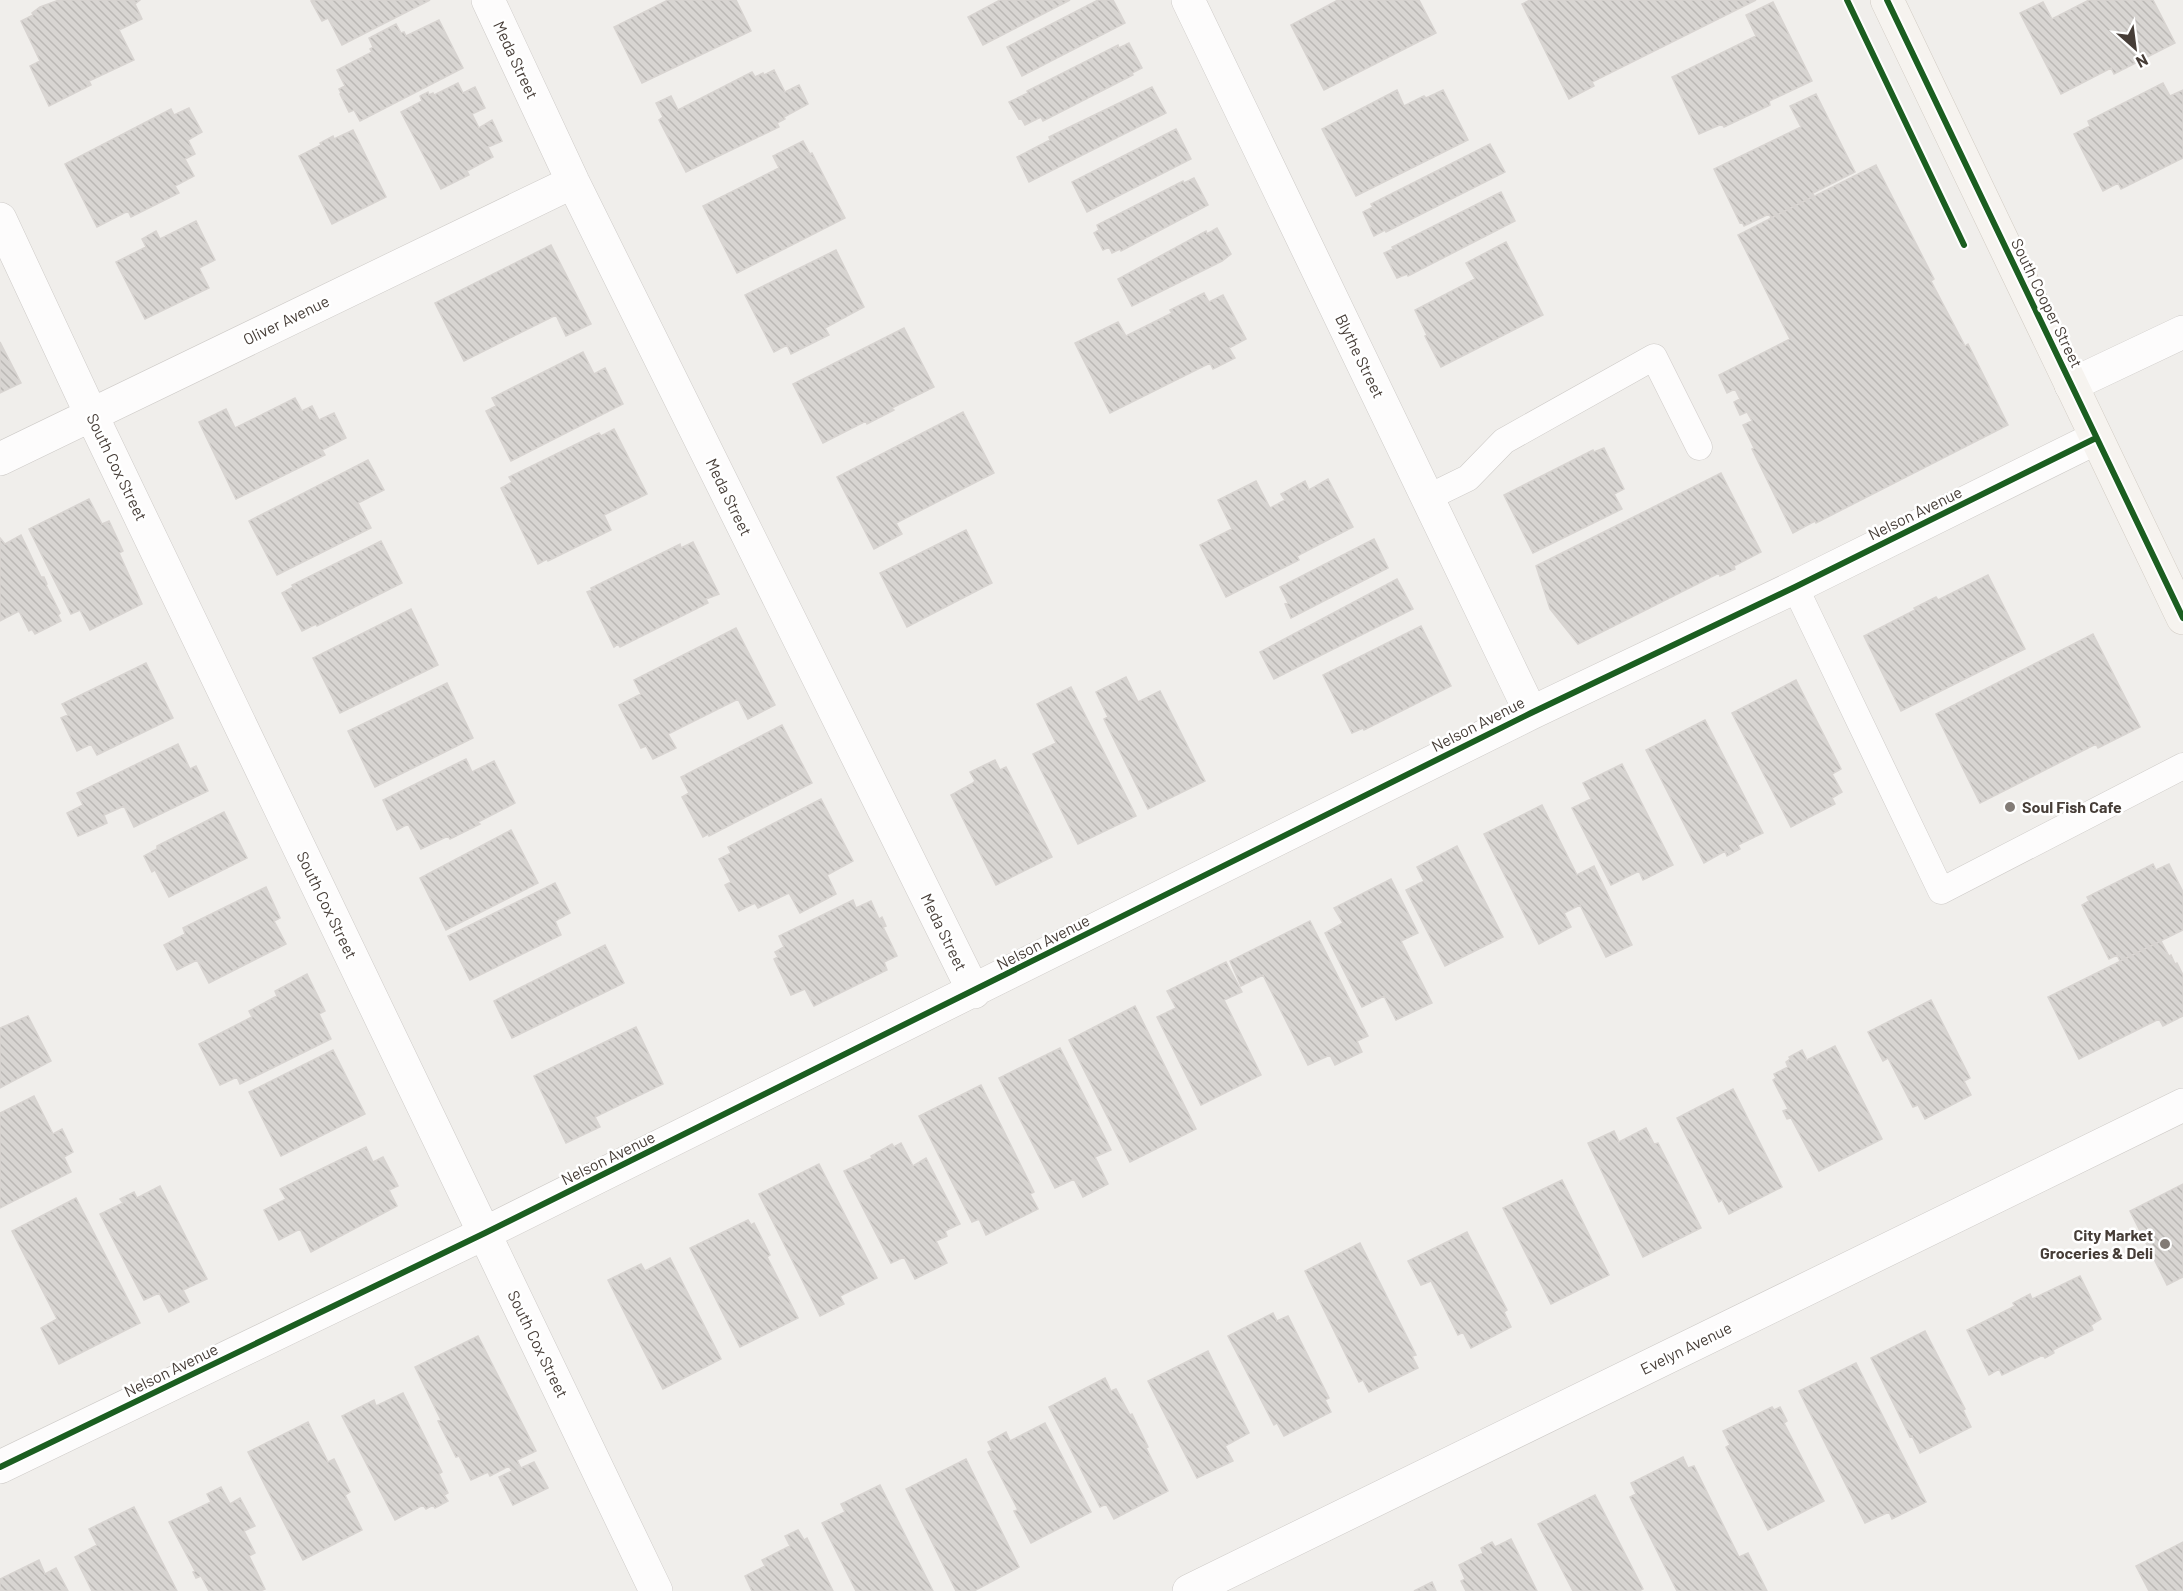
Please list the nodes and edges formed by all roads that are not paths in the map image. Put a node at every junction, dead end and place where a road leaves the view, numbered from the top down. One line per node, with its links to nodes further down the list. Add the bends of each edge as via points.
1 (488, 0): 4 (street, Meda Street)
2 (1188, 0): 12 (street, Blythe Street)
3 (1887, 0): 7 (main road, South Cooper Street)
4 (573, 182): 8 (street, Oliver Avenue); 17 (street, Meda Street)
5 (0, 219): 8 (street, South Cox Street)
6 (2183, 332): 7 (street)
7 (2071, 385): 9 (main road, South Cooper Street)
8 (91, 414): 11 (street, Oliver Avenue); 19 (street, South Cox Street)
9 (2096, 438): 13 (street, Nelson Avenue); 14 (main road, South Cooper Street)
10 (1700, 447): 12 (lane, via 1654,357 1504,441 1468,478)
11 (0, 459)
12 (1427, 498): 15 (street, Blythe Street)
13 (1795, 587): 15 (street, Nelson Avenue); 16 (lane, via 1941,891)
14 (2183, 618)
15 (1531, 713): 17 (street, Nelson Avenue)
16 (2183, 766)
17 (974, 992): 19 (street, Nelson Avenue)
18 (2183, 1105): 22 (street, Evelyn Avenue)
19 (485, 1233): 20 (street, Nelson Avenue); 21 (street, South Cox Street)
20 (0, 1467)
21 (656, 1591)
22 (1189, 1591)

